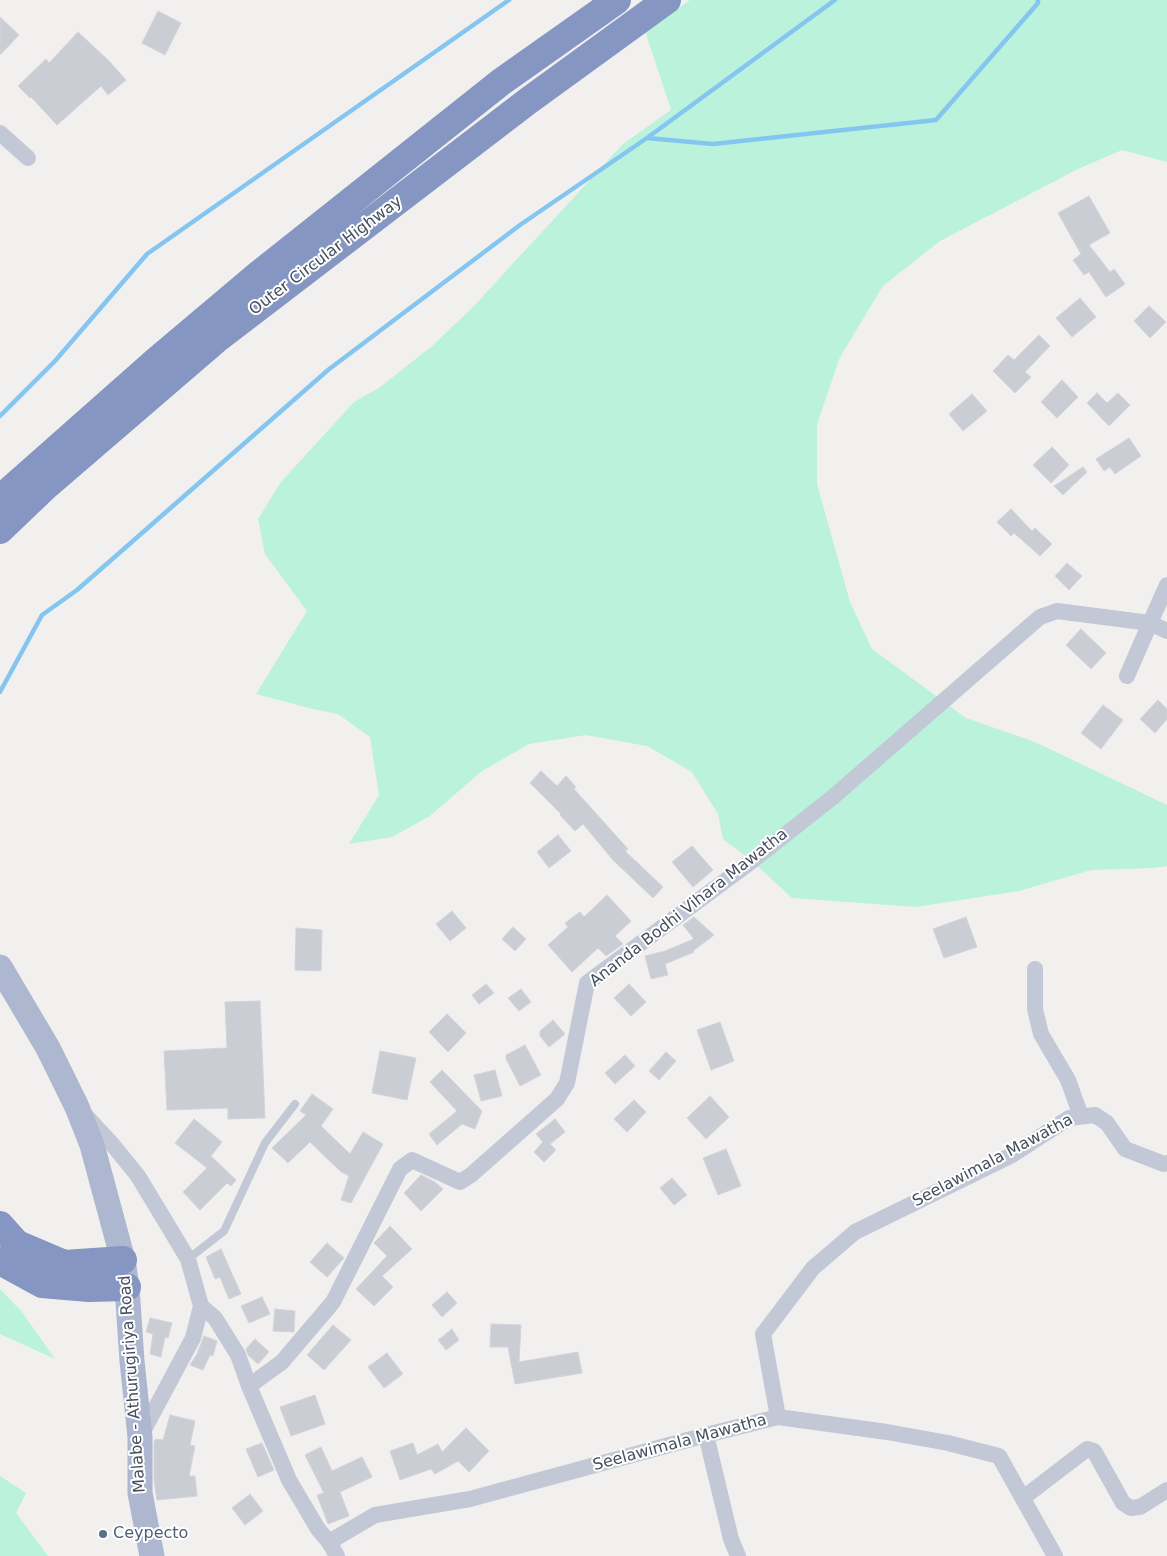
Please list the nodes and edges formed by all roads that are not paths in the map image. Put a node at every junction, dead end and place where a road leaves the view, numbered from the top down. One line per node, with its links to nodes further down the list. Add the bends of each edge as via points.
1 (617, 0): 5 (highway, Outer Circular Highway, via 501,82 258,275)
2 (667, 0): 7 (highway, Outer Circular Highway, via 528,101 217,339)
3 (0, 133): 4 (street)
4 (28, 158)
5 (156, 361): 6 (highway); 8 (highway, Outer Circular Highway)
6 (0, 473)
7 (45, 487): 9 (highway, Outer Circular Highway); 10 (highway)
8 (0, 499)
9 (0, 530)
10 (0, 546)
11 (1167, 585): 12 (street)
12 (1150, 623): 13 (street); 14 (street); 27 (street, Ananda Bodhi Vihara Mawatha, via 1057,611 1040,617 833,797 587,983 567,1083 557,1099 460,1182 412,1160 400,1169 333,1302 282,1362)
13 (1167, 630)
14 (1127, 676)
15 (1035, 969): 19 (street, via 1035,1008 1041,1034)
16 (5, 975): 18 (main road, Malabe - Athurugiriya Road, via 48,1048)
17 (295, 1104): 22 (lane, via 265,1143 224,1231)
18 (77, 1106): 22 (street, via 138,1176); 23 (main road, Malabe - Athurugiriya Road, via 92,1146)
19 (1088, 1115): 20 (street, via 1107,1123 1125,1149); 28 (street, Seelawimala Mawatha, via 1069,1118 1012,1155 855,1232 813,1268 763,1334)
20 (1167, 1163)
21 (0, 1225): 23 (highway, via 17,1244 64,1264)
22 (188, 1259): 26 (street)
23 (123, 1260): 25 (main road, Malabe - Athurugiriya Road)
24 (0, 1261): 25 (highway, via 42,1284)
25 (127, 1287): 30 (main road, Malabe - Athurugiriya Road)
26 (201, 1306): 27 (street, via 215,1318 238,1355); 30 (street, via 193,1338)
27 (249, 1386): 33 (street, via 289,1480)
28 (778, 1418): 29 (street, Seelawimala Mawatha); 32 (street, via 887,1432 999,1456)
29 (706, 1435): 33 (street, Seelawimala Mawatha, via 470,1498 375,1515); 35 (street)
30 (140, 1437): 34 (main road, Malabe - Athurugiriya Road, via 140,1493)
31 (1167, 1490): 32 (street, via 1140,1507 1131,1508 1123,1503 1094,1451 1087,1448)
32 (1023, 1498): 36 (street)
33 (333, 1549)
34 (152, 1556)
35 (738, 1556)
36 (1055, 1556)

